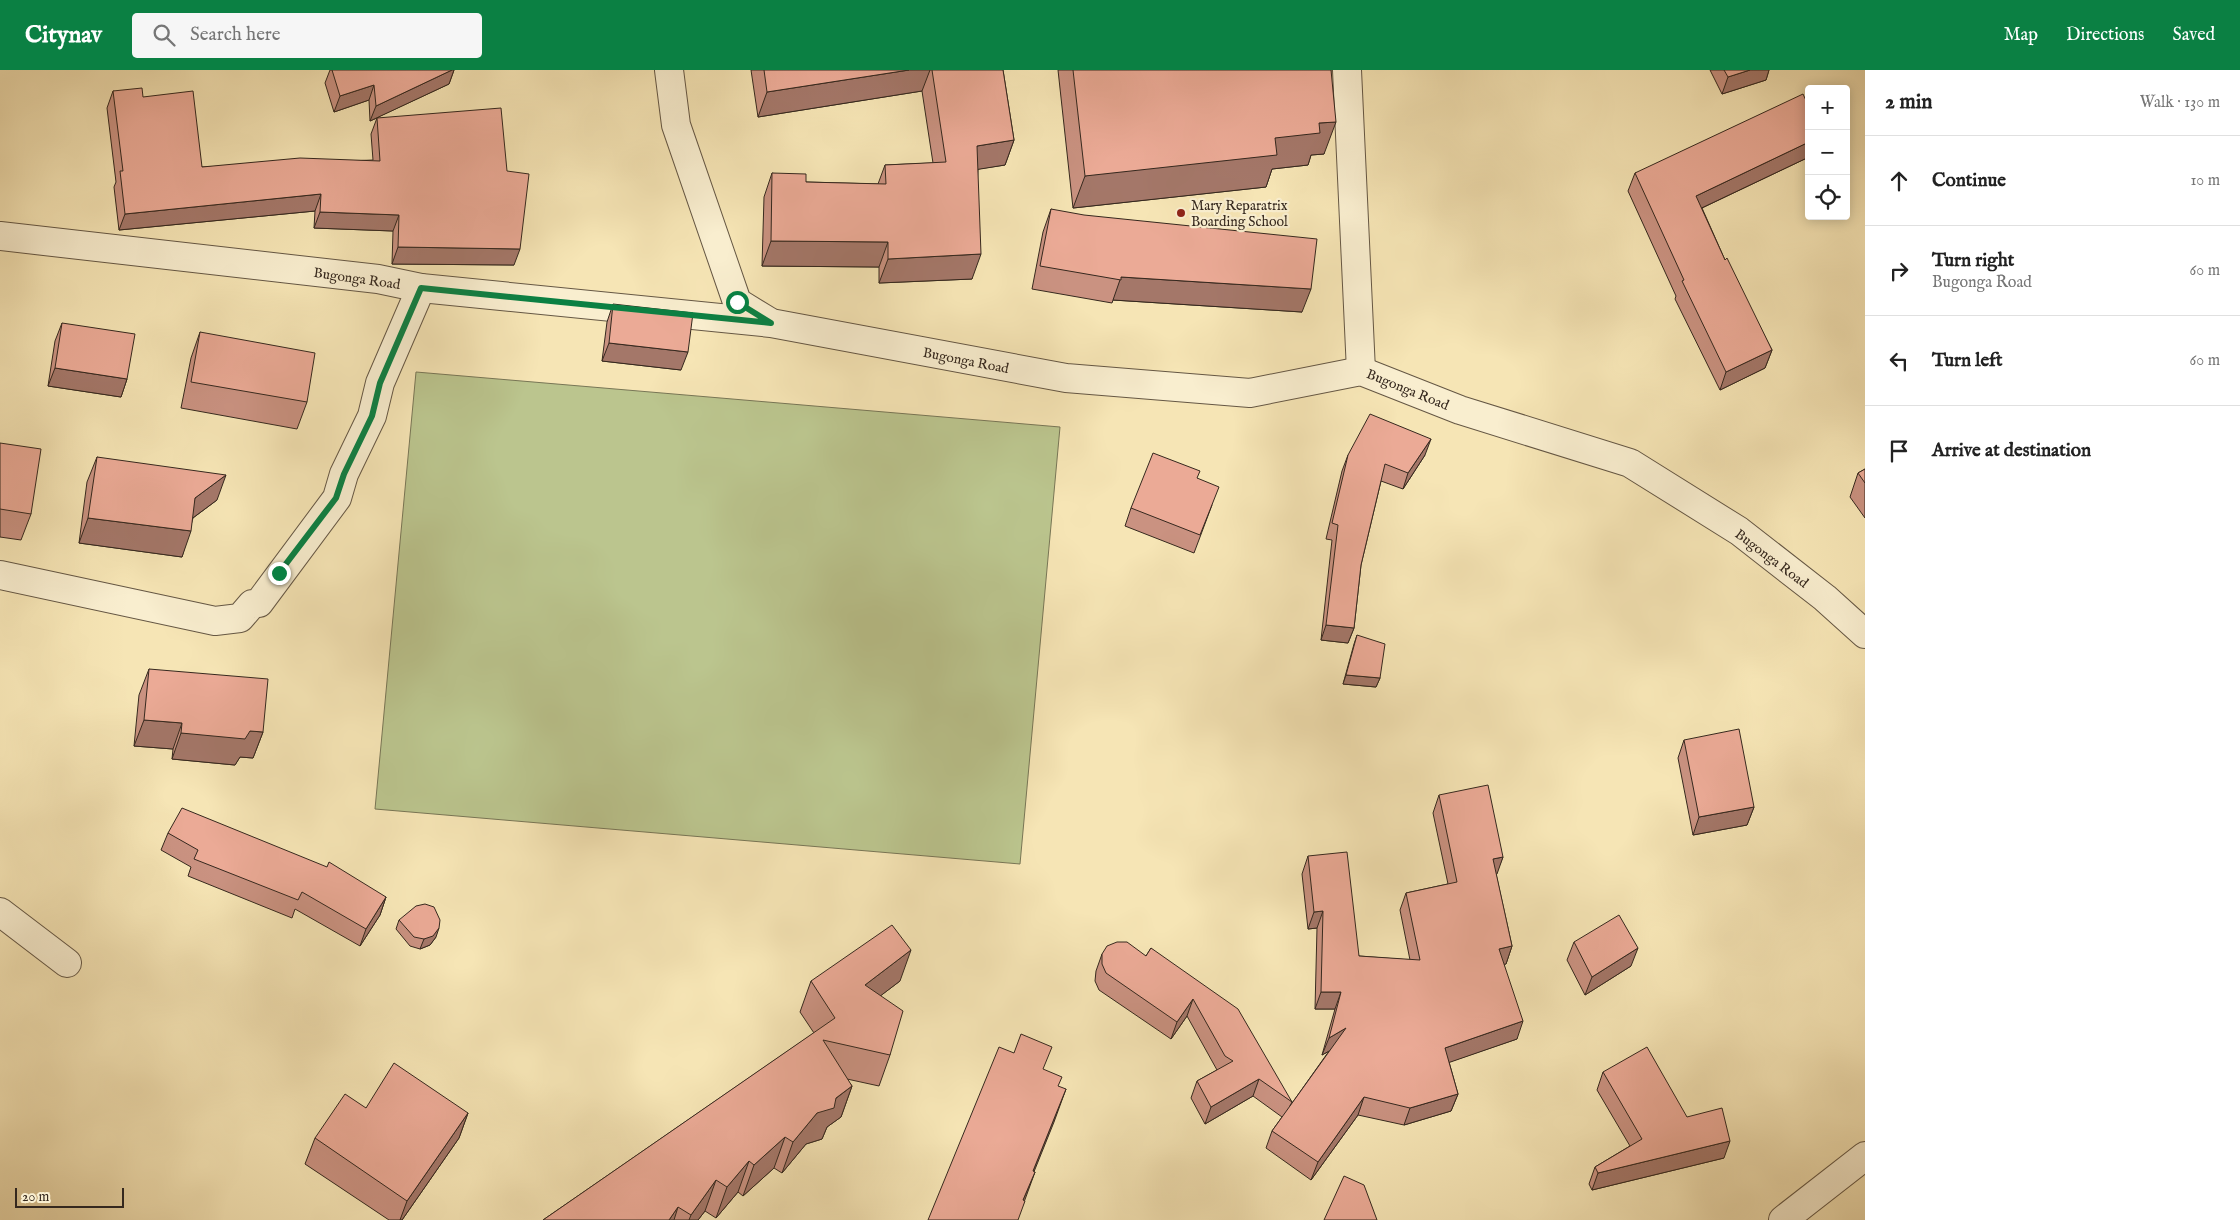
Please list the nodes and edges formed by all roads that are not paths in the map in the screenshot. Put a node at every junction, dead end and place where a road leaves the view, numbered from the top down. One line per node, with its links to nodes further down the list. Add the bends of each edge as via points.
1 (669, 70): 5 (street, via 676,126 737,302)
2 (1347, 70): 6 (street)
3 (0, 236): 4 (street, Bugonga Road, via 378,279)
4 (421, 288): 5 (street, Bugonga Road); 7 (street, via 380,383 372,416 336,498 259,603 252,604 240,618 215,622)
5 (771, 323): 6 (street, Bugonga Road, via 1066,378 1230,392 1250,393)
6 (1361, 370): 8 (street, Bugonga Road, via 1460,410 1630,463 1739,531 1825,598)
7 (0, 575)
8 (1865, 634)
9 (0, 912): 10 (street)
10 (67, 963)
11 (1865, 1156): 12 (street)
12 (1783, 1220)

